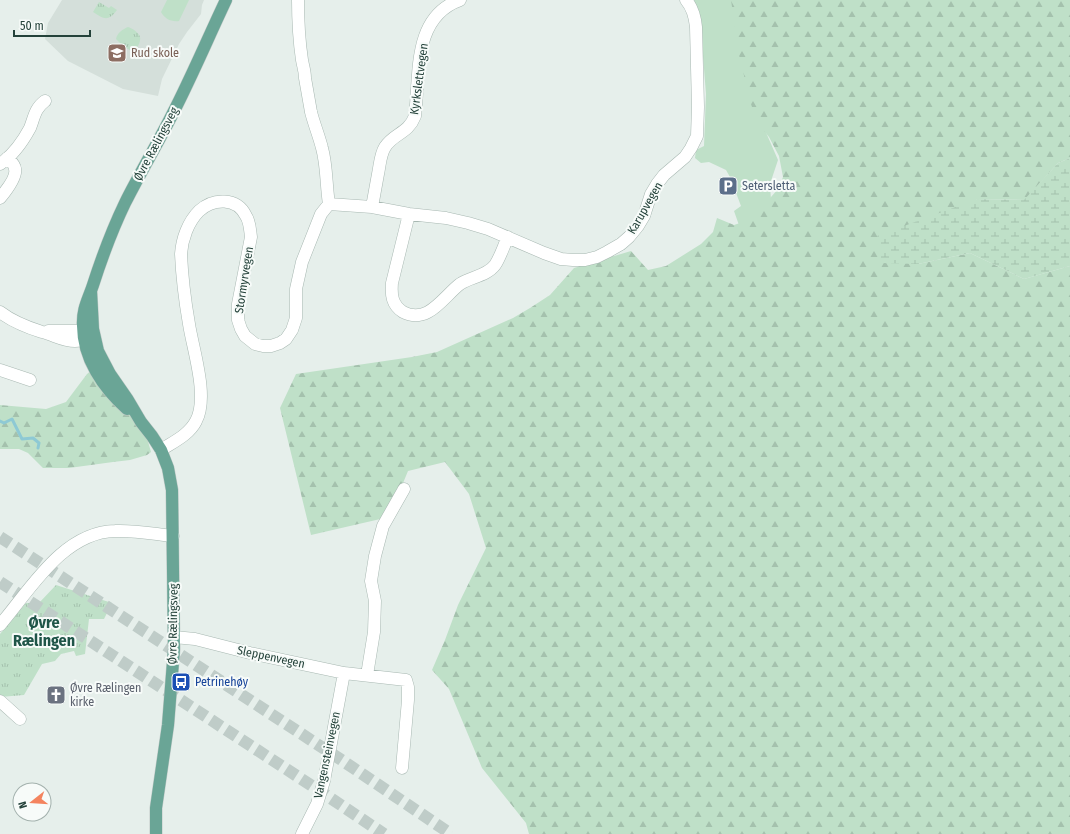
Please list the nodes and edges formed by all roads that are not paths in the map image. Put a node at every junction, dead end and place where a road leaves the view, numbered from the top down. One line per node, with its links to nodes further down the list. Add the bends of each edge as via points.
1 (226, 0): 13 (main road, Øvre Rælingsveg, via 194,70 124,205 109,241 91,291 92,320)
2 (298, 0): 8 (street, via 302,60 311,112 322,146)
3 (460, 0): 9 (street, Kyrkslettvegen, via 442,11 432,22 423,40 415,116 412,124 385,146 381,155)
4 (686, 0): 11 (street, Karupvegen, via 695,17 696,26 697,136 685,157 657,184 638,226 621,244 602,255 586,260 561,259)
5 (45, 101): 6 (street, via 38,107 22,140)
6 (4, 161): 7 (street, via 12,162 15,168 10,184)
7 (0, 198)
8 (329, 204): 9 (street, Karupvegen); 16 (street, Stormyrvegen, via 321,214 302,262 296,289 296,318 292,330 286,339 271,346 255,344 245,336 238,320 238,304 251,237 247,216 241,208 224,201 207,205 192,220 186,231 181,254 188,323 201,392 200,409 190,428)
9 (372, 207): 10 (street, Karupvegen)
10 (409, 214): 11 (street, Karupvegen, via 468,223); 11 (street, via 392,283 394,303 399,310 408,314 417,316 435,309 462,283 490,270)
11 (508, 237)
12 (0, 312): 13 (street, via 7,318 34,330)
13 (87, 335): 16 (main road, Øvre Rælingsveg, via 92,364 101,380 141,422)
14 (0, 370): 15 (street)
15 (30, 380)
16 (161, 450): 18 (main road, Øvre Rælingsveg, via 172,484)
17 (404, 489): 22 (street, via 383,526 375,556 371,581 374,632)
18 (173, 536): 19 (street, via 114,531 99,533 81,540 50,564); 20 (main road, Øvre Rælingsveg)
19 (0, 625)
20 (174, 637): 21 (street, Sleppenvegen, via 195,639); 26 (main road, Øvre Rælingsveg, via 169,712 156,808)
21 (344, 673): 22 (street, Sleppenvegen); 27 (street, Vangensteinvegen, via 324,781 317,804)
22 (367, 675): 25 (street, Sleppenvegen, via 406,680 408,700)
23 (0, 701): 24 (street)
24 (20, 719)
25 (402, 768)
26 (156, 834)
27 (302, 834)

